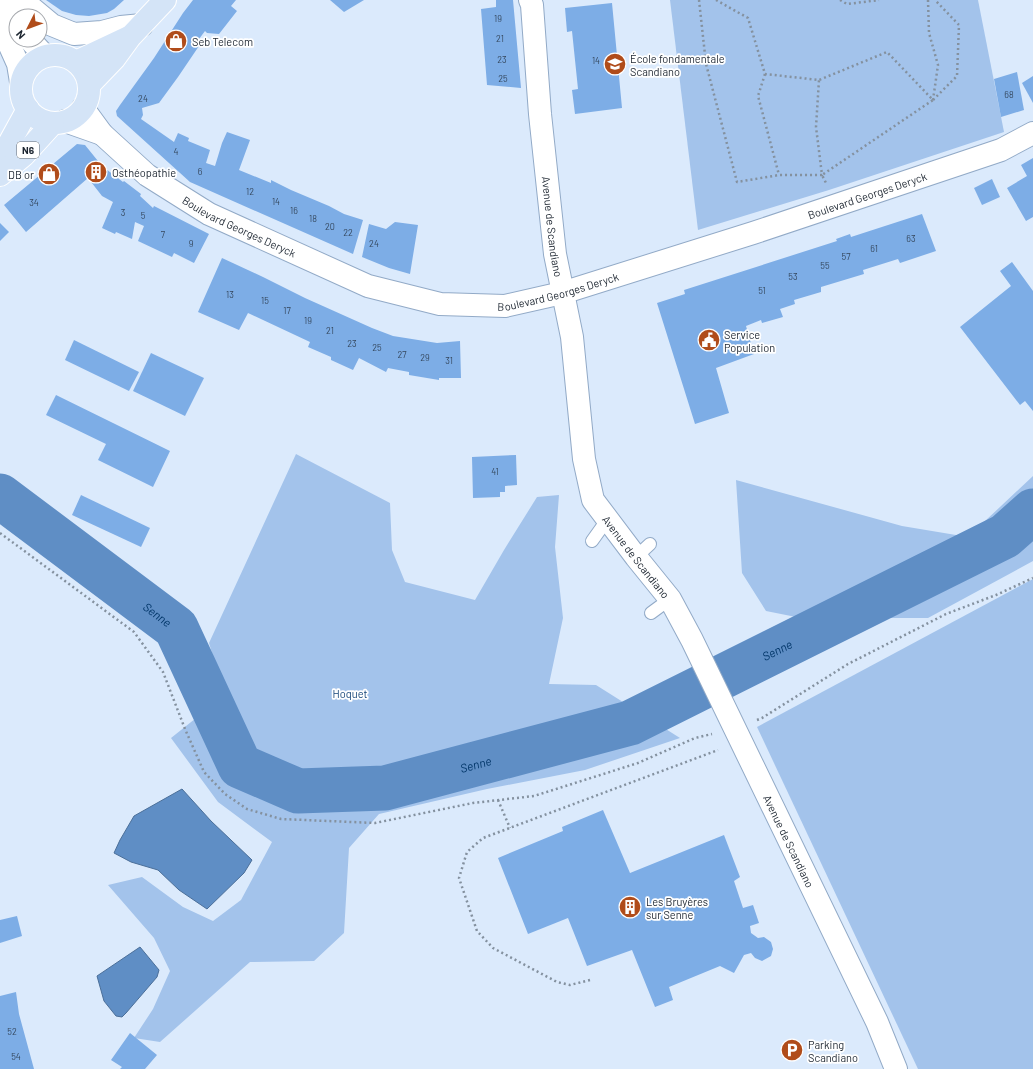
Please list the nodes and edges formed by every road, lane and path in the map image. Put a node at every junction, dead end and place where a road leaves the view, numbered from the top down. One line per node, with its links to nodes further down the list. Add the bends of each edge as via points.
1 (0, 0): 11 (street)
2 (22, 0): 13 (street, via 52,25 74,34 102,32 121,27)
3 (165, 0): 13 (main road)
4 (530, 0): 32 (street, Avenue de Scandiano, via 549,200)
5 (699, 0): 29 (path, via 706,64 737,182)
6 (716, 0): 17 (path, via 748,18)
7 (840, 0): 8 (path, via 846,4)
8 (878, 0)
9 (928, 0): 21 (path, via 929,33 938,65)
10 (935, 0): 21 (path, via 959,25 957,76)
11 (8, 12)
12 (0, 24): 19 (street, via 18,64)
13 (136, 31): 16 (main road); 20 (main road)
14 (38, 48): 15 (street)
15 (45, 56): 16 (main road, via 66,56); 19 (main road, via 34,62)
16 (76, 62): 20 (main road, via 85,72)
17 (765, 74): 18 (path); 29 (path, via 758,96)
18 (819, 80): 21 (path, via 887,52); 30 (path, via 816,127)
19 (21, 82): 23 (main road, via 23,101)
20 (89, 85): 22 (main road, via 88,97)
21 (933, 100): 30 (path)
22 (83, 108): 24 (main road, via 75,116); 26 (street, Boulevard Georges Deryck)
23 (28, 109): 24 (main road, via 39,119); 27 (main road, N6)
24 (59, 122): 26 (street, Boulevard Georges Deryck); 28 (main road, N6)
25 (1033, 133): 31 (street, Boulevard Georges Deryck, via 1001,150)
26 (102, 134): 32 (street, Boulevard Georges Deryck, via 148,175 210,214 368,286 440,304 505,306)
27 (0, 160)
28 (0, 175)
29 (779, 175): 30 (path)
30 (822, 175): 31 (path)
31 (837, 205): 32 (street, Boulevard Georges Deryck)
32 (562, 293): 33 (street, Avenue de Scandiano, via 572,337 584,459 593,500)
33 (607, 520): 35 (lane); 37 (street, Avenue de Scandiano, via 643,551)
34 (0, 533): 40 (path, via 134,632 164,672 204,772 225,794 247,809 281,819 375,822)
35 (592, 541)
36 (1033, 578): 39 (path, via 946,614 848,664)
37 (670, 599): 38 (lane); 39 (street, Avenue de Scandiano)
38 (651, 613)
39 (737, 734): 40 (path, via 711,734 695,738 638,763 534,796); 41 (path); 43 (street, Avenue de Scandiano, via 876,1022)
40 (498, 800): 41 (path)
41 (510, 828): 42 (path, via 483,838 467,852 459,878 477,931 493,948 557,982 570,985)
42 (590, 980)
43 (896, 1069)

